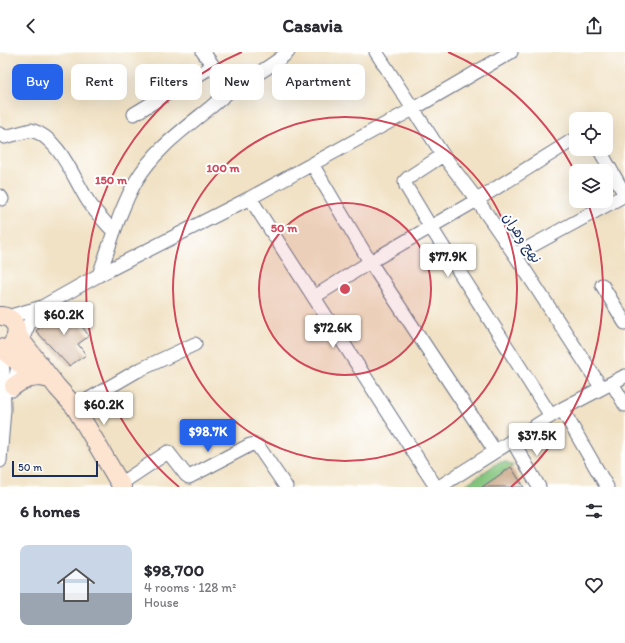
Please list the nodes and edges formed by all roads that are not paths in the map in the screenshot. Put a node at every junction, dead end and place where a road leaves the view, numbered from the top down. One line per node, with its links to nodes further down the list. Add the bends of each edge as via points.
1 (203, 52): 5 (street)
2 (288, 52): 7 (street)
3 (376, 52): 9 (street, نهج وهران)
4 (508, 53): 9 (street)
5 (212, 64)
6 (210, 68): 10 (street)
7 (264, 69)
8 (219, 100): 20 (street, via 156,154 137,180)
9 (413, 109): 13 (street, نهج وهران); 15 (street)
10 (134, 114)
11 (0, 134): 20 (street, via 5,137 31,130 47,140 62,155 88,202)
12 (569, 142): 18 (street)
13 (443, 155): 18 (street, نهج وهران); 19 (street, via 405,182)
14 (603, 156): 16 (street)
15 (312, 164): 17 (street); 22 (street)
16 (625, 195): 21 (street)
17 (250, 198): 23 (street); 25 (street)
18 (477, 200): 19 (street); 21 (street, نهج وهران)
19 (430, 226): 22 (street); 41 (street)
20 (114, 232): 23 (street)
21 (515, 255): 36 (street, نهج وهران)
22 (370, 262): 25 (street); 43 (street)
23 (99, 275): 26 (street)
24 (602, 285): 28 (street)
25 (314, 297): 47 (street)
26 (37, 312): 27 (street); 29 (street, via 25,323)
27 (2, 316): 29 (main road, via 12,320)
28 (625, 323)
29 (19, 337): 31 (main road, via 12,344); 33 (street); 35 (main road)
30 (195, 344): 39 (street, via 137,371)
31 (0, 348): 33 (main road)
32 (0, 356): 40 (street)
33 (19, 363): 35 (main road); 37 (street)
34 (625, 376): 36 (street)
35 (50, 382): 37 (main road, via 30,377); 39 (main road)
36 (607, 385): 38 (street, نهج وهران); 41 (street)
37 (14, 386): 40 (street)
38 (625, 405)
39 (75, 407): 45 (main road)
40 (4, 409): 44 (street)
41 (556, 413): 42 (street); 50 (street)
42 (512, 440): 43 (street); 49 (street)
43 (495, 451): 48 (street)
44 (0, 460)
45 (121, 485): 46 (street, via 168,452 189,477 254,444 258,446)
46 (286, 487)
47 (436, 487)
48 (439, 487)
49 (539, 487)
50 (607, 487)

